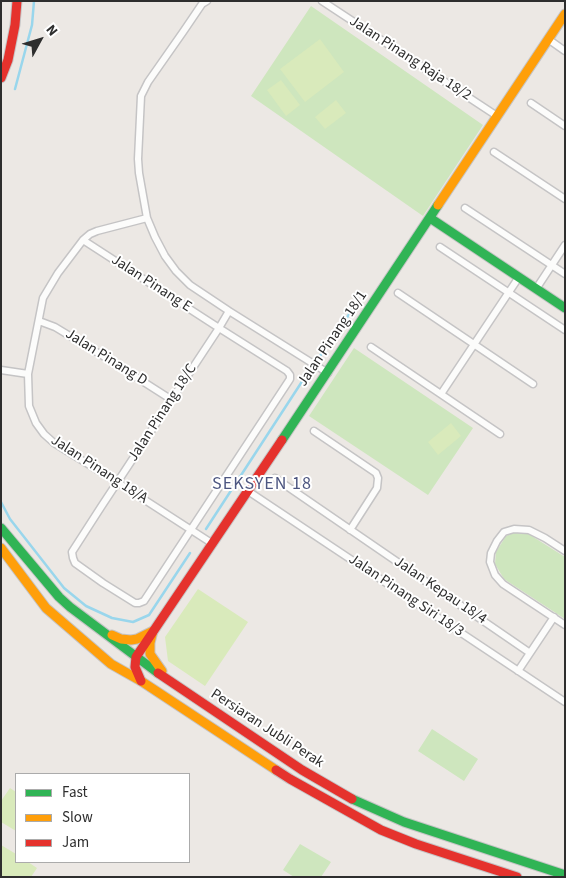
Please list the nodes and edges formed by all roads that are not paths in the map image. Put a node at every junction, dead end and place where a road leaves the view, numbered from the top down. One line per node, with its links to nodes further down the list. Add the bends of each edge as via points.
1 (17, 1): 7 (main road, via 12,43)
2 (207, 1): 14 (street, via 141,96 138,159)
3 (322, 1): 9 (street, Jalan Pinang Raja 18/2)
4 (565, 14): 5 (main road, Jalan Pinang 18/1)
5 (548, 39): 6 (street); 9 (main road, Jalan Pinang 18/1)
6 (565, 51)
7 (1, 78)
8 (532, 103): 10 (street)
9 (497, 116): 15 (main road, Jalan Pinang 18/1)
10 (565, 126)
11 (494, 152): 12 (street)
12 (565, 199)
13 (465, 208): 19 (street)
14 (147, 218): 16 (street, Jalan Pinang 18/A, via 97,230); 26 (street, via 176,271 190,285)
15 (430, 218): 21 (main road); 33 (main road, Jalan Pinang 18/1)
16 (83, 240): 27 (street, Jalan Pinang 18/A, via 64,263 43,298); 28 (street, Jalan Pinang E)
17 (565, 245): 19 (street)
18 (440, 247): 24 (street)
19 (551, 265): 20 (street); 22 (street)
20 (565, 274)
21 (519, 277): 22 (main road); 24 (street)
22 (536, 289): 25 (main road)
23 (398, 293): 30 (street)
24 (509, 293): 29 (street); 30 (street)
25 (565, 308)
26 (229, 311): 28 (street, Jalan Pinang 18/C); 33 (street)
27 (39, 321): 34 (street, Jalan Pinang 18/A); 37 (street, Jalan Pinang D, via 55,327)
28 (219, 328): 37 (street, Jalan Pinang 18/C); 44 (street, Jalan Pinang E, via 287,371 290,379)
29 (565, 330)
30 (474, 344): 35 (street); 36 (street)
31 (371, 347): 36 (street)
32 (1, 370): 34 (street)
33 (328, 373): 42 (main road, Jalan Pinang 18/1)
34 (28, 374): 41 (street, Jalan Pinang 18/A, via 29,406 44,434)
35 (533, 384)
36 (441, 394): 39 (street)
37 (172, 400): 41 (street, Jalan Pinang 18/C)
38 (314, 431): 45 (street, via 376,473 378,478 377,488)
39 (500, 434)
40 (275, 478): 45 (street, Jalan Kepau 18/4)
41 (117, 482): 44 (street, Jalan Pinang 18/A); 44 (street, Jalan Pinang 18/C, via 72,552 76,563 103,583 135,603 144,601)
42 (248, 491): 46 (main road, Jalan Pinang 18/1); 55 (street, Jalan Pinang Siri 18/3)
43 (1, 528): 51 (main road, Persiaran Jubli Perak, via 59,597)
44 (191, 530): 46 (street, Jalan Pinang 18/A)
45 (350, 530): 53 (street, Jalan Kepau 18/4)
46 (213, 544): 52 (main road, Jalan Pinang 18/1)
47 (1, 548): 56 (main road, Persiaran Jubli Perak, via 46,608 111,664)
48 (565, 551): 49 (street, via 529,530 514,529 504,532 491,553 490,562 495,575)
49 (554, 617): 50 (street); 53 (street)
50 (565, 625)
51 (95, 627): 52 (main road, via 115,637 131,640); 54 (main road, Persiaran Jubli Perak)
52 (153, 631): 54 (main road, Jalan Pinang 18/1); 57 (main road, via 150,643 152,658)
53 (530, 653): 55 (street)
54 (136, 657): 56 (main road, via 135,667); 57 (main road, Persiaran Jubli Perak)
55 (518, 671): 58 (street, Jalan Pinang Siri 18/3)
56 (141, 681): 59 (main road, Persiaran Jubli Perak, via 290,779 346,811 381,830)
57 (176, 685): 60 (main road, Persiaran Jubli Perak, via 302,770 354,800 404,822)
58 (565, 702)
59 (490, 872): 61 (main road, Persiaran Jubli Perak)
60 (565, 874)
61 (517, 877)

